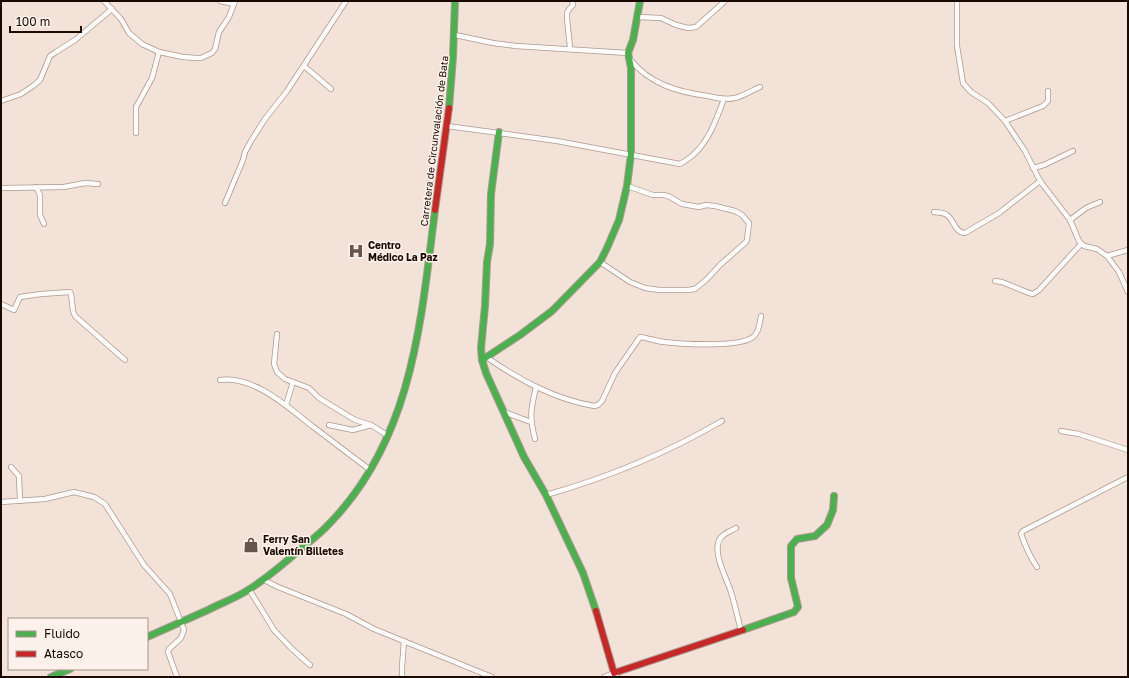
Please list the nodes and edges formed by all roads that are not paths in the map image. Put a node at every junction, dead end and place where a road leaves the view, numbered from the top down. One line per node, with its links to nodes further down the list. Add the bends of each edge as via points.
1 (104, 1): 10 (street)
2 (220, 1): 9 (street)
3 (346, 1): 16 (street)
4 (455, 1): 12 (street, Carretera de Circunvalación de Bata)
5 (572, 1): 13 (street, via 573,5 566,16)
6 (640, 1): 11 (street)
7 (725, 1): 11 (street, via 696,27 676,25 661,18)
8 (957, 1): 22 (street, via 957,46 963,83)
9 (234, 3): 14 (street, via 228,20 219,32 215,49 208,56 183,57)
10 (112, 9): 14 (street, via 135,38); 21 (street, via 75,40 50,56 40,80 33,86 21,94)
11 (637, 17): 15 (street)
12 (455, 35): 13 (street, via 516,46); 23 (street, Carretera de Circunvalación de Bata)
13 (570, 49): 15 (street)
14 (159, 52): 25 (street, via 152,78 136,107)
15 (628, 55): 20 (street, via 641,72 663,86 690,94); 27 (street, via 631,77)
16 (304, 66): 18 (street); 35 (street, via 251,141)
17 (760, 87): 20 (street, via 735,98)
18 (331, 89)
19 (1048, 91): 22 (street, via 1049,98 1043,106)
20 (724, 99): 27 (street, via 714,125 702,144 694,154 680,164)
21 (1, 101)
22 (1005, 121): 28 (street)
23 (447, 126): 24 (street); 60 (street, Carretera de Circunvalación de Bata, via 416,349 397,413)
24 (499, 132): 27 (street); 48 (street, via 491,194 490,244 481,348)
25 (136, 133)
26 (1073, 151): 28 (street)
27 (631, 154): 31 (street)
28 (1033, 168): 29 (street)
29 (1040, 181): 36 (street, via 999,213 965,233 959,231 948,215); 37 (street)
30 (98, 184): 32 (street)
31 (627, 186): 42 (street, via 619,220); 42 (street, via 653,195 664,195 682,204 715,206 735,211 749,223 747,240 695,289 645,288 630,282)
32 (36, 187): 33 (street); 38 (street, via 40,195 40,215)
33 (1, 188)
34 (1100, 202): 37 (street, via 1086,208)
35 (225, 203)
36 (934, 212)
37 (1070, 220): 39 (street)
38 (44, 224)
39 (1081, 244): 41 (street, via 1097,249); 43 (street, via 1033,294)
40 (1128, 250): 41 (street)
41 (1107, 256): 44 (street, via 1119,272)
42 (600, 262): 48 (street, via 552,311)
43 (995, 281)
44 (1128, 292)
45 (1, 304): 49 (street, via 14,310 20,297 68,292 71,294 75,316)
46 (761, 316): 52 (street, via 754,337 734,344 666,342 640,337 615,373 598,405 563,399)
47 (277, 334): 51 (street, via 274,364 281,376)
48 (484, 359): 52 (street); 54 (street, via 486,373)
49 (125, 360)
50 (220, 380): 53 (street, via 244,382)
51 (293, 382): 53 (street); 58 (street, via 309,388 319,398 355,420)
52 (536, 387): 56 (street)
53 (286, 405): 64 (street)
54 (504, 412): 56 (street); 66 (street, via 524,457)
55 (722, 421): 66 (street, via 697,436 647,458 571,488)
56 (531, 422): 61 (street)
57 (329, 425): 58 (street, via 353,430)
58 (370, 425): 60 (street)
59 (1061, 431): 62 (street)
60 (387, 435): 64 (street, Carretera de Circunvalación de Bata)
61 (535, 439)
62 (1128, 450)
63 (11, 467): 68 (street, via 19,476)
64 (369, 469): 72 (street, Carretera de Circunvalación de Bata, via 331,521)
65 (1128, 477): 71 (street, via 1023,532 1023,539)
66 (546, 495): 80 (street, via 587,581)
67 (834, 496): 75 (street, via 827,524 815,536 797,539 791,546 791,578 798,603 797,609 789,615)
68 (20, 501): 69 (street); 74 (street, via 78,492 105,504 144,565 167,589)
69 (1, 502)
70 (736, 528): 75 (street, via 725,534 718,544 720,561)
71 (1037, 567)
72 (264, 580): 73 (street, Carretera de Circunvalación de Bata); 77 (street)
73 (249, 589): 74 (street, Carretera de Circunvalación de Bata); 78 (street, via 274,630)
74 (182, 622): 76 (street, Carretera de Circunvalación de Bata); 82 (street, via 183,634 168,652)
75 (741, 631): 80 (street)
76 (148, 637)
77 (404, 641): 83 (street); 84 (street)
78 (310, 665)
79 (68, 670): 81 (street)
80 (616, 675): 85 (street)
81 (51, 677)
82 (177, 677)
83 (402, 677)
84 (492, 677)
85 (604, 677)

